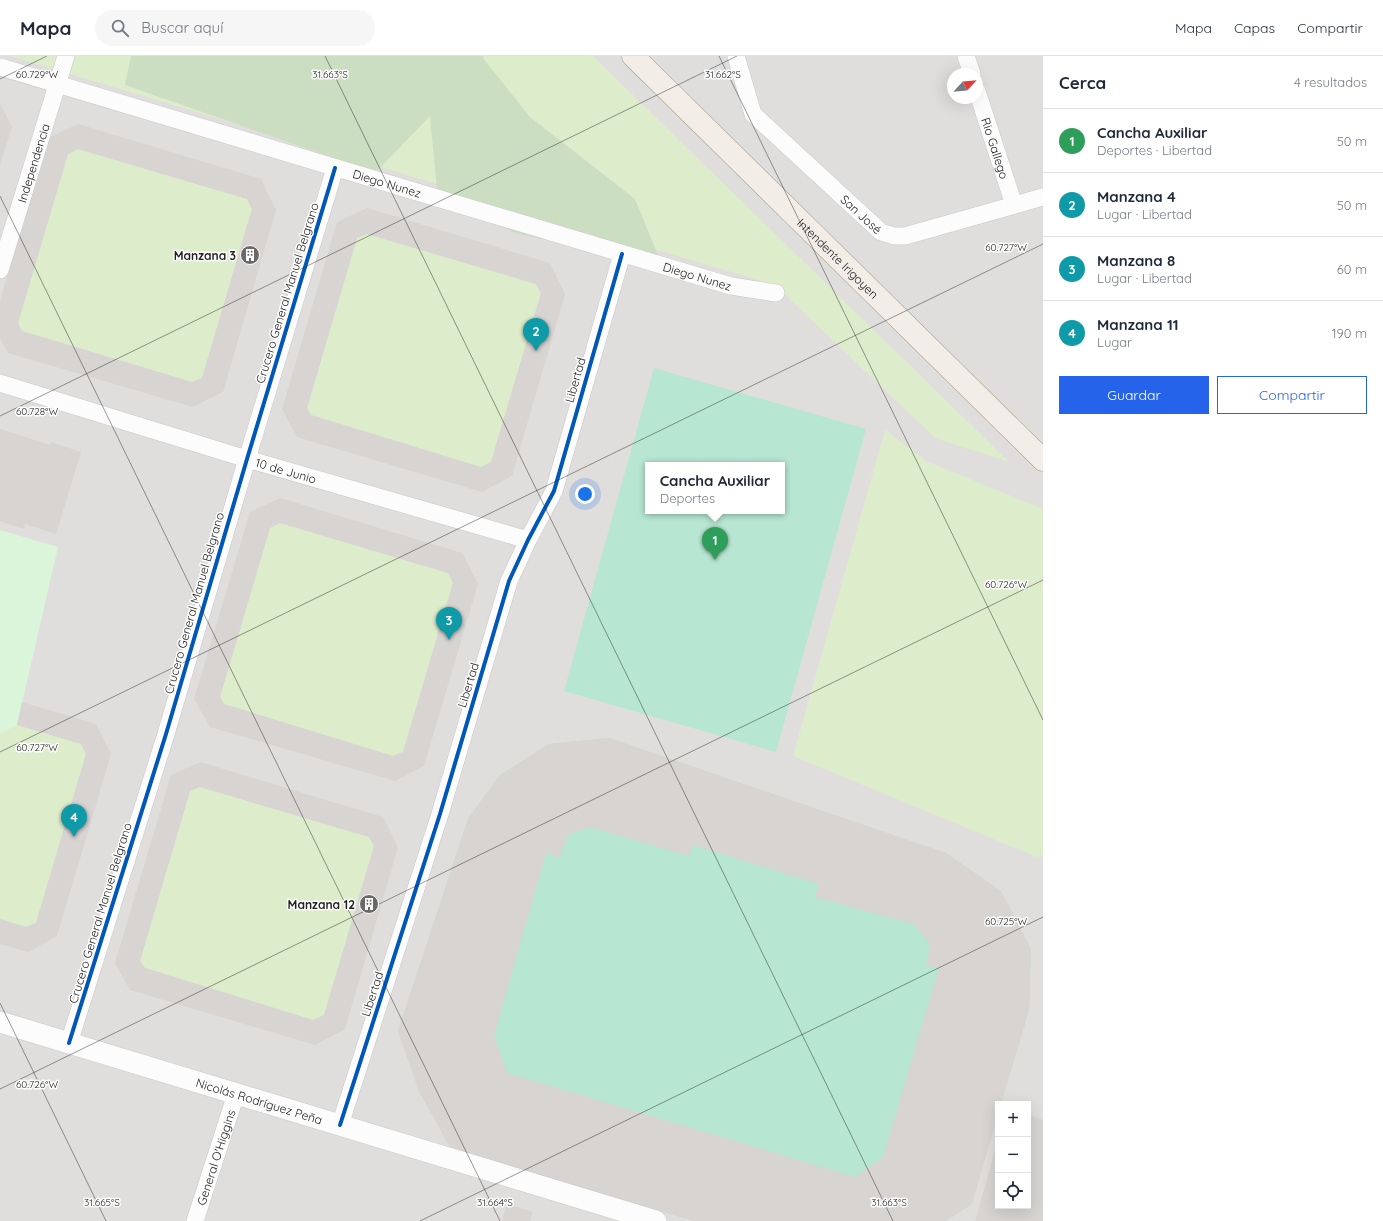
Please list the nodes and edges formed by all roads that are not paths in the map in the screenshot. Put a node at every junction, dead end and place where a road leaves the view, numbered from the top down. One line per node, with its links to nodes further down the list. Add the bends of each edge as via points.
1 (66, 56): 7 (street, Independencia)
2 (633, 56): 17 (main road, Intendente Irigoyen)
3 (736, 56): 11 (street, San José, via 753,114 881,232 905,236)
4 (966, 56): 6 (street)
5 (0, 67): 7 (street, Diego Nunez)
6 (970, 68)
7 (57, 84): 9 (street, Diego Nunez); 13 (street, Independencia)
8 (981, 104): 11 (street, Rio Gallego)
9 (335, 168): 12 (street, Diego Nunez); 16 (street, Crucero General Manuel Belgrano)
10 (1043, 197): 11 (street, San José)
11 (1014, 205)
12 (622, 254): 14 (street, Diego Nunez, via 731,286); 18 (street, Libertad, via 554,491)
13 (0, 270)
14 (776, 292)
15 (0, 382): 16 (street, 10 de Junio)
16 (247, 459): 18 (street, 10 de Junio); 20 (street, Crucero General Manuel Belgrano, via 166,734)
17 (1043, 460)
18 (528, 540): 22 (street, Libertad, via 509,581 440,814)
19 (0, 1022): 20 (street, Nicolás Rodríguez Peña)
20 (69, 1043): 21 (street, Nicolás Rodríguez Peña)
21 (236, 1094): 22 (street, Nicolás Rodríguez Peña); 23 (street, General O'Higgins)
22 (340, 1125): 24 (street, Nicolás Rodríguez Peña)
23 (195, 1221)
24 (656, 1221)

